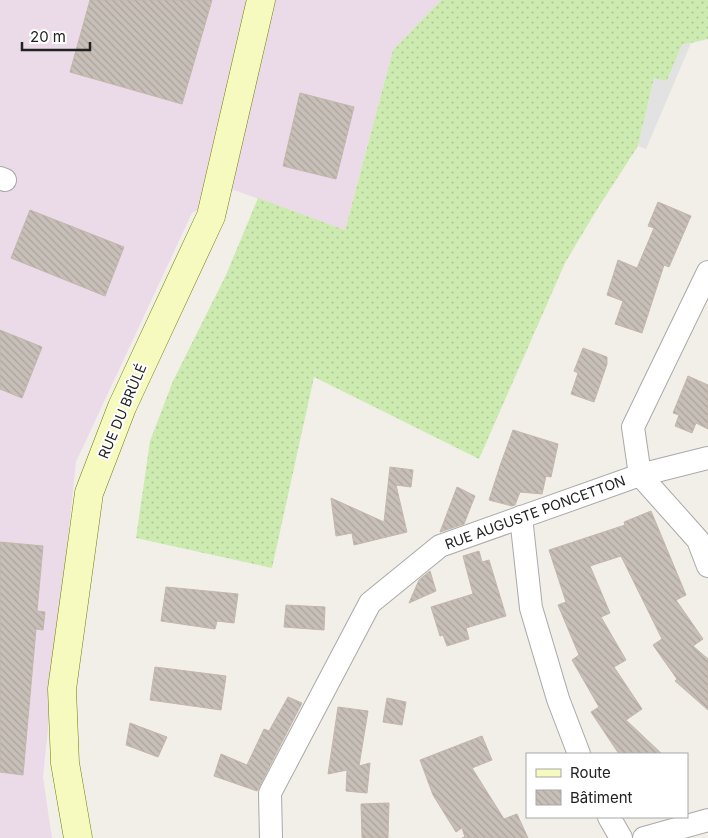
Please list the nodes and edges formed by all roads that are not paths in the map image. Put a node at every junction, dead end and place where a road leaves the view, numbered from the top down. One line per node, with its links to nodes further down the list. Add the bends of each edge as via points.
1 (261, 0): 10 (main road, RUE DU BRÛLÉ, via 210,216 122,407 89,493 62,689 65,763)
2 (708, 272): 4 (street, via 633,427)
3 (708, 458): 4 (street, RUE AUGUSTE PONCETTON)
4 (640, 475): 5 (street, RUE AUGUSTE PONCETTON); 6 (street, via 698,540)
5 (521, 517): 7 (street, via 531,608 558,699); 11 (street, RUE AUGUSTE PONCETTON, via 440,546 370,603 270,793)
6 (708, 566)
7 (579, 753)
8 (610, 818): 12 (street)
9 (708, 820): 13 (street)
10 (78, 838)
11 (271, 838)
12 (621, 838)
13 (644, 838)

